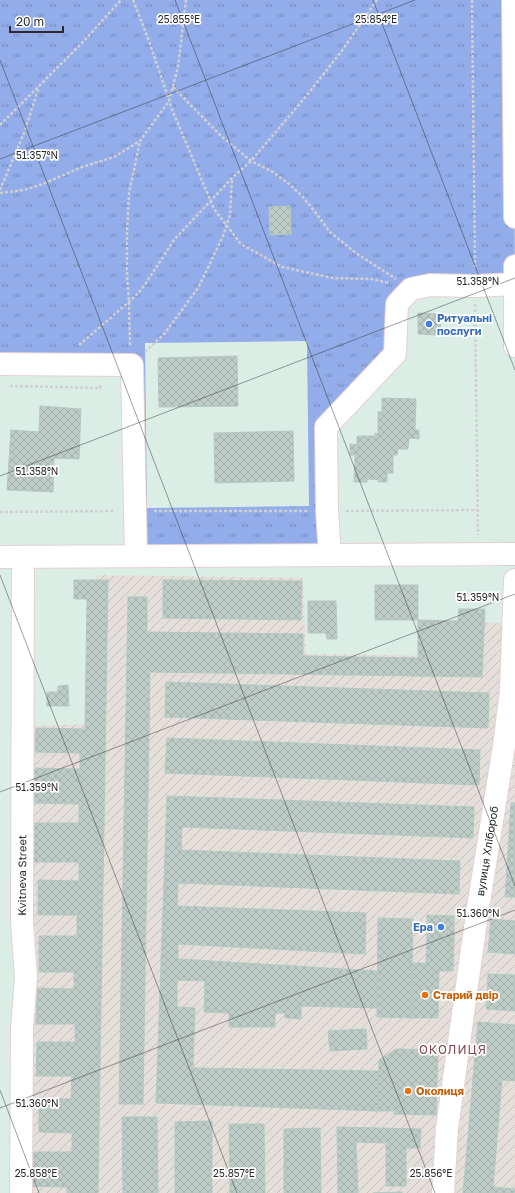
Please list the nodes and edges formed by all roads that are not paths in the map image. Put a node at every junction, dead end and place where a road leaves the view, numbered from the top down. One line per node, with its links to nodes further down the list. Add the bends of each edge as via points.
1 (513, 0): 2 (street)
2 (515, 217)
3 (515, 266): 4 (street)
4 (515, 284): 5 (street); 8 (street, via 430,285 411,289 397,304 395,354 326,427)
5 (515, 346)
6 (0, 364): 9 (street, via 132,365)
7 (515, 554): 8 (street)
8 (330, 555): 9 (street)
9 (136, 556): 11 (street)
10 (0, 557): 11 (street)
11 (23, 557): 14 (street, Kvitneva Street, via 22,922 26,977 22,1029)
12 (515, 580): 13 (street, вулиця Хлібороб)
13 (507, 774): 15 (street, вулиця Хлібороб, via 477,914 448,1120)
14 (21, 1193)
15 (443, 1193)

